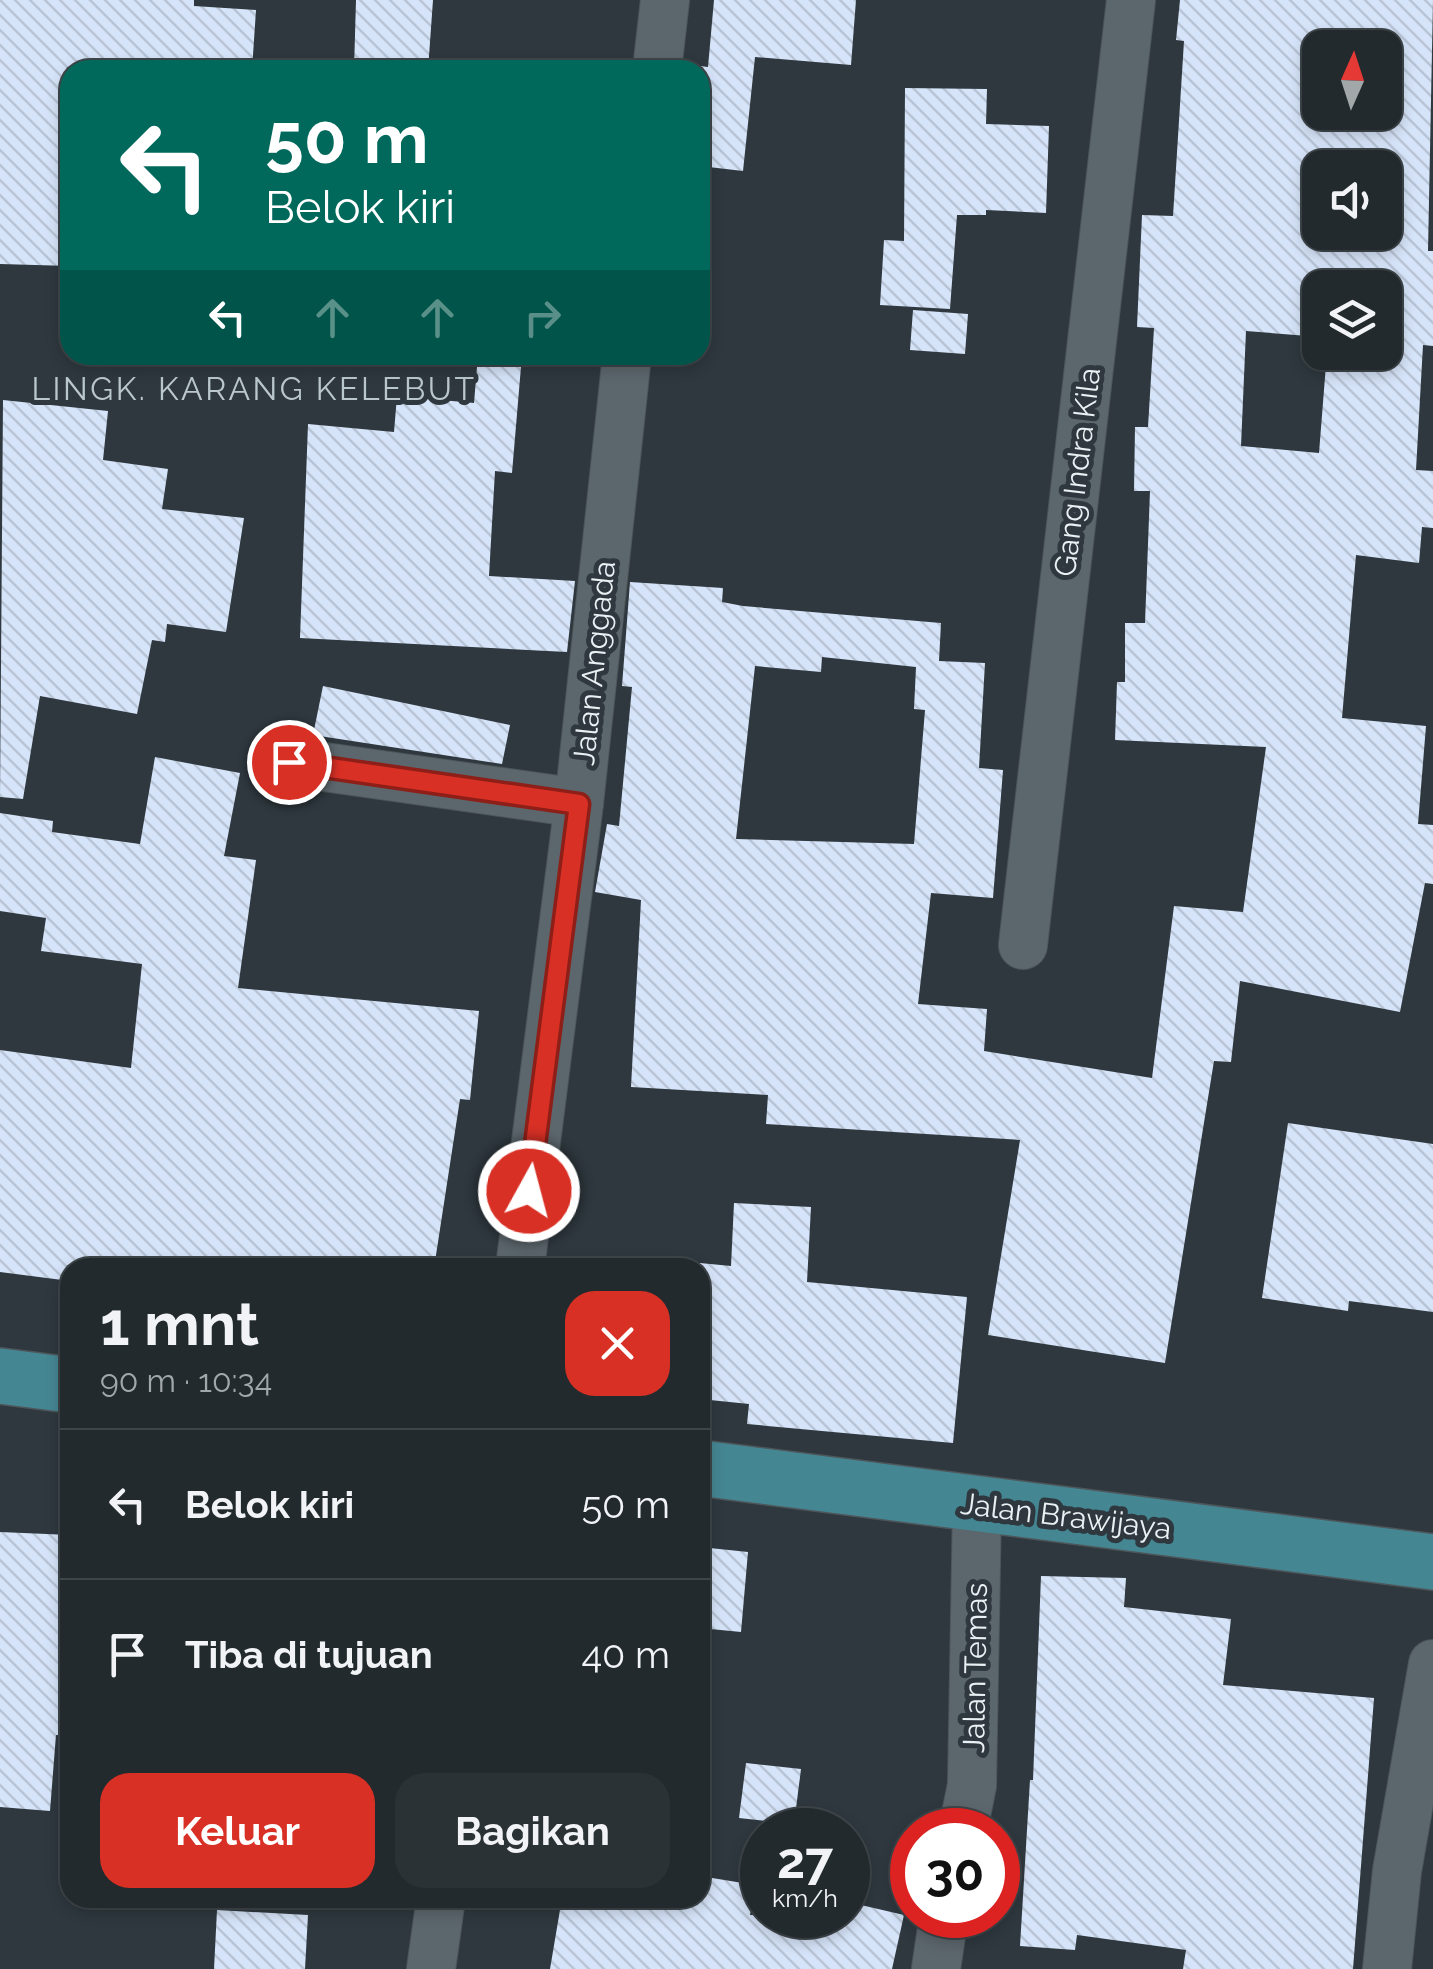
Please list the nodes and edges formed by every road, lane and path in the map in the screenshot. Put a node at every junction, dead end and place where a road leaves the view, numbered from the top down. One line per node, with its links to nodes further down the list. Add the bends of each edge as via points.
1 (664, 0): 3 (street)
2 (1131, 0): 7 (street, Gang Indra Kila)
3 (658, 60)
4 (626, 365): 6 (street, Jalan Anggada)
5 (289, 762): 6 (street)
6 (579, 804): 8 (street, Jalan Anggada)
7 (1022, 945)
8 (521, 1258)
9 (0, 1376): 10 (main road)
10 (60, 1384)
11 (710, 1469): 12 (main road, Jalan Brawijaya)
12 (977, 1506): 13 (main road, Jalan Brawijaya); 15 (street, Jalan Temas)
13 (1433, 1562)
14 (1433, 1664): 20 (street)
15 (967, 1808)
16 (440, 1908): 18 (street)
17 (941, 1938): 19 (street)
18 (432, 1969)
19 (936, 1969)
20 (1386, 1969)

